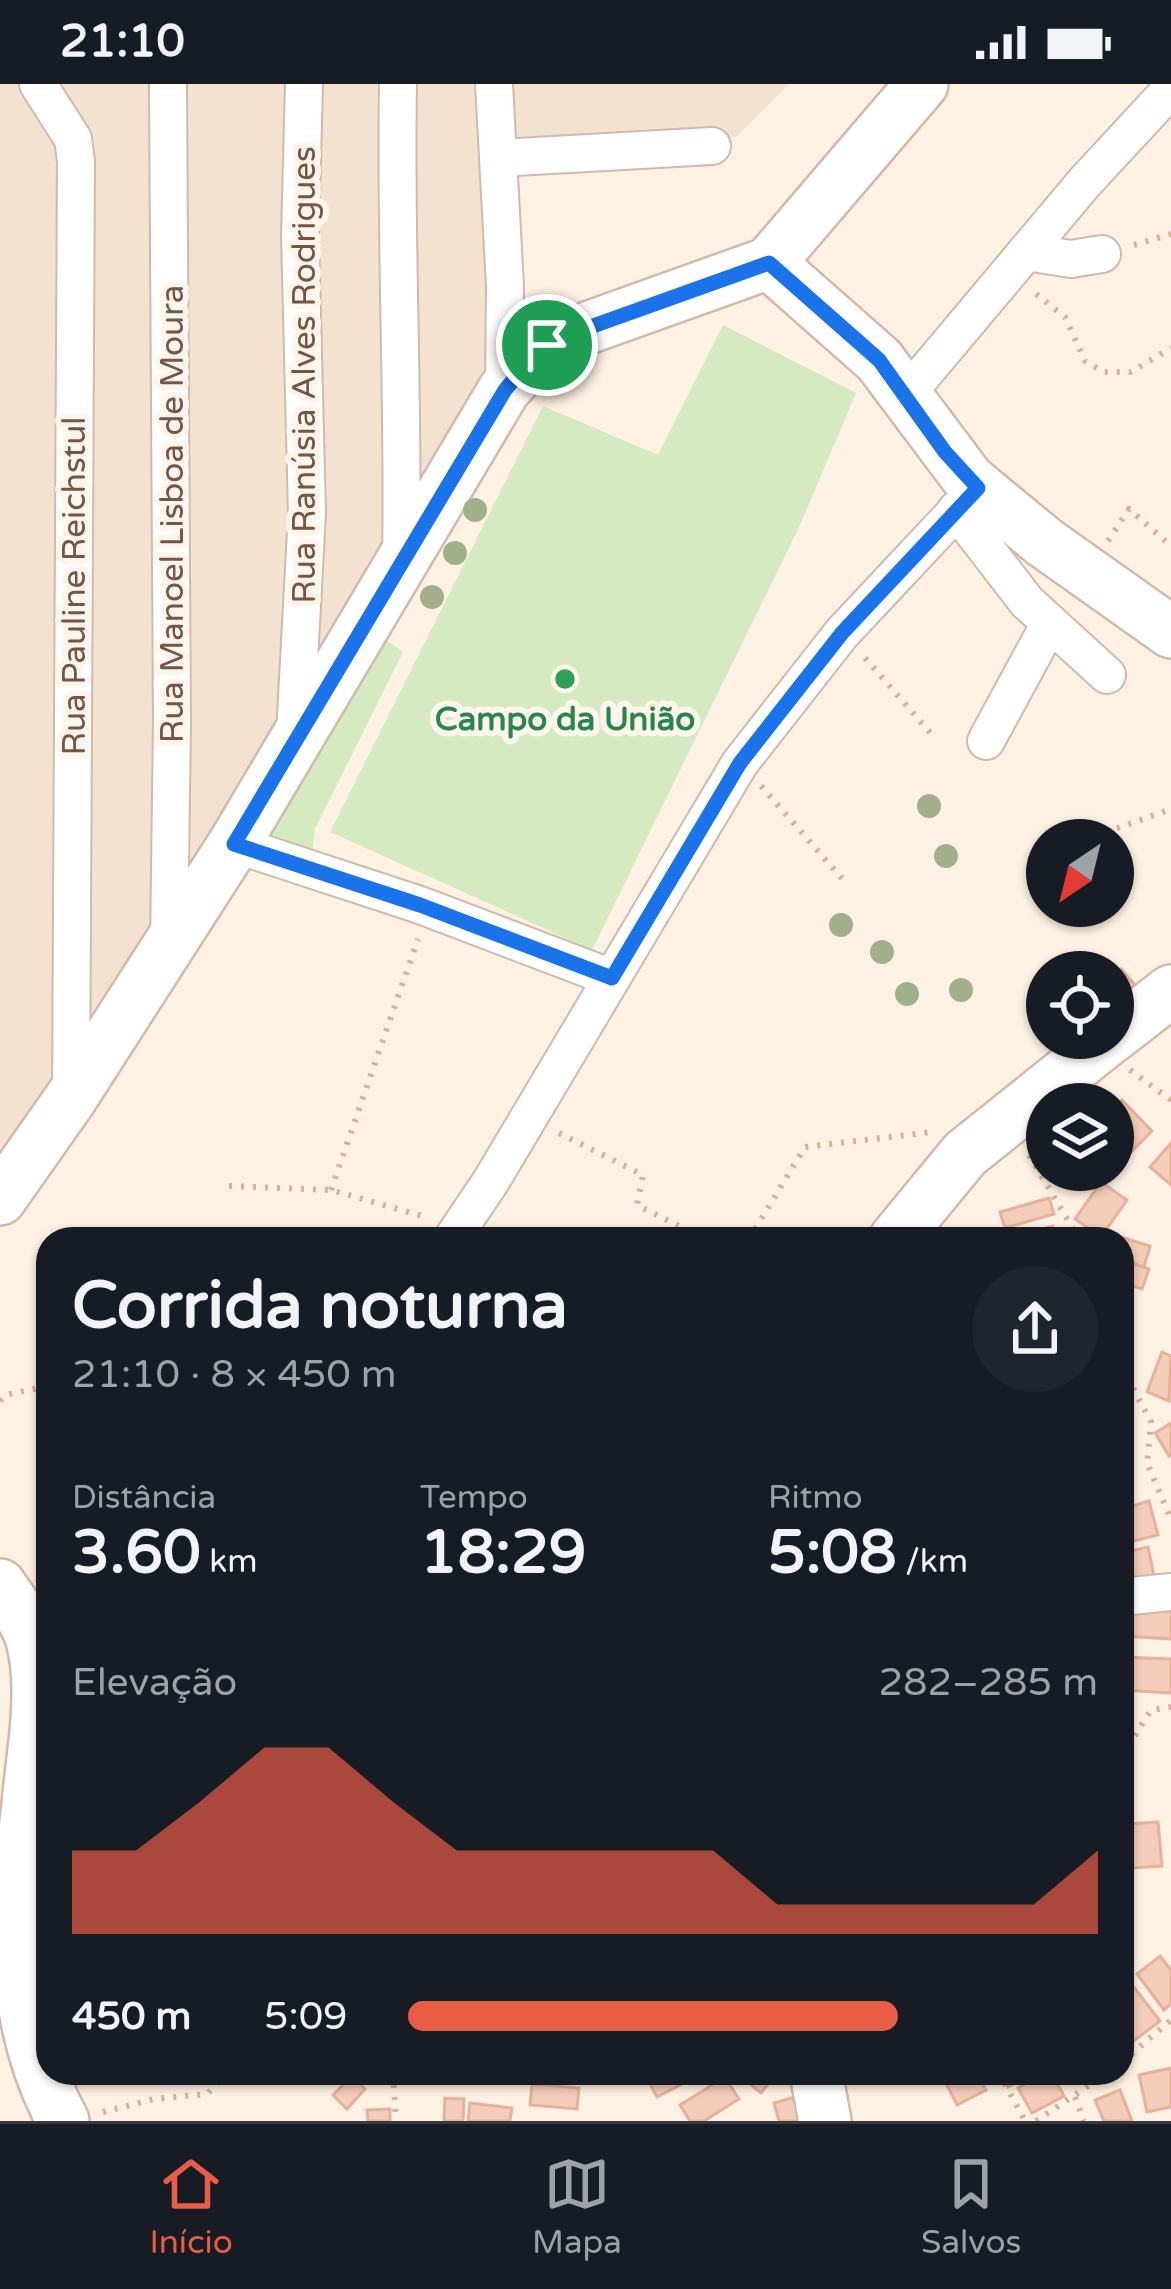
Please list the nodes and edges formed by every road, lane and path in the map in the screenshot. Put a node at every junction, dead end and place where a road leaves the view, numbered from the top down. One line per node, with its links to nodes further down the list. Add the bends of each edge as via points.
1 (38, 84): 36 (street, Rua Pauline Reichstul, via 73,139 76,161)
2 (168, 84): 31 (street, Rua Manoel Lisboa de Moura)
3 (304, 84): 23 (street, Rua Ranúsia Alves Rodrigues, via 308,513)
4 (398, 84): 17 (street)
5 (494, 84): 9 (street)
6 (922, 84): 12 (street)
7 (1171, 89): 11 (street)
8 (712, 146): 9 (street)
9 (500, 158): 14 (street)
10 (1102, 254): 11 (street)
11 (1018, 262): 13 (path, via 1065,317 1085,362 1131,372); 15 (street)
12 (769, 263): 14 (street, via 565,336 534,355); 15 (street, via 879,360)
13 (1171, 348)
14 (505, 390): 17 (street)
15 (906, 395): 16 (street)
16 (967, 499): 18 (street, via 1027,602); 19 (street, via 1044,542); 20 (street)
17 (401, 561): 23 (street)
18 (1050, 623): 21 (street); 24 (street)
19 (1171, 632)
20 (842, 633): 22 (path); 25 (street)
21 (1107, 675)
22 (934, 736)
23 (295, 737): 28 (street)
24 (986, 741)
25 (740, 763): 29 (path); 32 (street)
26 (1171, 809): 27 (path)
27 (1134, 822)
28 (234, 844): 30 (street); 31 (street)
29 (845, 883)
30 (420, 905): 32 (street); 41 (path, via 418,944)
31 (169, 945): 36 (street)
32 (612, 978): 37 (street)
33 (1171, 991): 34 (street)
34 (1134, 1019)
35 (1085, 1059): 38 (street)
36 (70, 1098): 42 (street)
37 (528, 1118): 44 (street); 45 (path, via 643,1175 637,1205)
38 (1009, 1122): 47 (street, via 949,1170); 48 (path)
39 (842, 1144): 46 (path, via 805,1147)
40 (229, 1186): 41 (path)
41 (331, 1190): 43 (path)
42 (0, 1199)
43 (439, 1227)
44 (460, 1227)
45 (681, 1227)
46 (756, 1227)
47 (904, 1227)
48 (1071, 1227)
49 (36, 1389): 51 (path)
50 (1134, 1389): 52 (path, via 1151,1422 1148,1462)
51 (0, 1401)
52 (1171, 1519)
53 (0, 1585): 56 (street, via 31,1634)
54 (1171, 1592): 55 (street)
55 (1134, 1596)
56 (36, 1671)
57 (1171, 1707): 58 (path, via 1151,1710)
58 (1134, 1737)
59 (36, 1738): 62 (street, via 11,1934 13,1997)
60 (1171, 2020): 61 (path)
61 (1134, 2052)
62 (36, 2074)
63 (46, 2085): 70 (street)
64 (215, 2085): 70 (path, via 207,2093)
65 (394, 2085): 71 (path)
66 (818, 2085): 72 (street)
67 (1006, 2085): 73 (path)
68 (1090, 2085): 69 (path)
69 (1075, 2096): 74 (path); 75 (path)
70 (75, 2118)
71 (396, 2121)
72 (825, 2121)
73 (1025, 2121)
74 (1036, 2121)
75 (1084, 2121)

